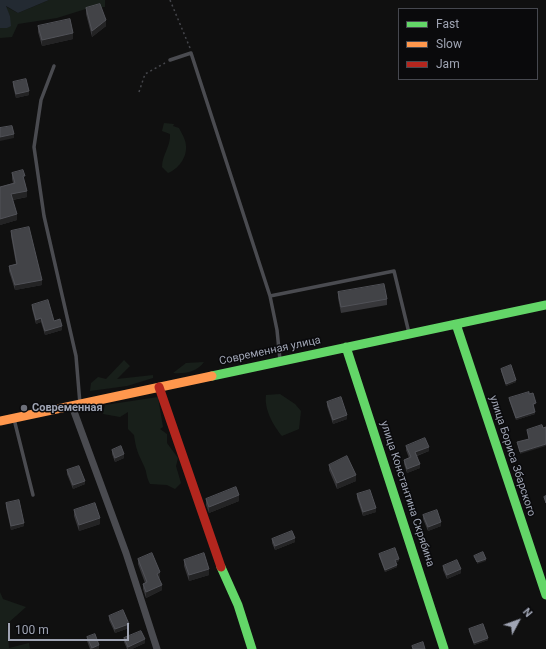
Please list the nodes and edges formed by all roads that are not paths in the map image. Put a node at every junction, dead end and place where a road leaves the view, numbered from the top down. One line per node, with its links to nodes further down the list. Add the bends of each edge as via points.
1 (170, 60): 3 (lane, via 191,53)
2 (54, 66): 10 (lane, via 41,100 34,147 44,216 76,356)
3 (270, 296): 6 (lane, via 394,271); 8 (lane)
4 (546, 305): 5 (street, Современная улица)
5 (456, 324): 6 (street, Современная улица); 14 (street, улица Бориса Збарского)
6 (409, 334): 7 (street, Современная улица)
7 (346, 347): 8 (street, Современная улица); 17 (street, улица Константина Скрябина)
8 (280, 361): 9 (street, Современная улица)
9 (159, 387): 10 (street, Современная улица); 16 (street, via 218,561 238,605)
10 (76, 405): 11 (street, Современная улица); 15 (street)
11 (14, 418): 12 (street, Современная улица); 13 (lane)
12 (0, 421)
13 (33, 496)
14 (546, 595)
15 (157, 649)
16 (252, 649)
17 (444, 649)

